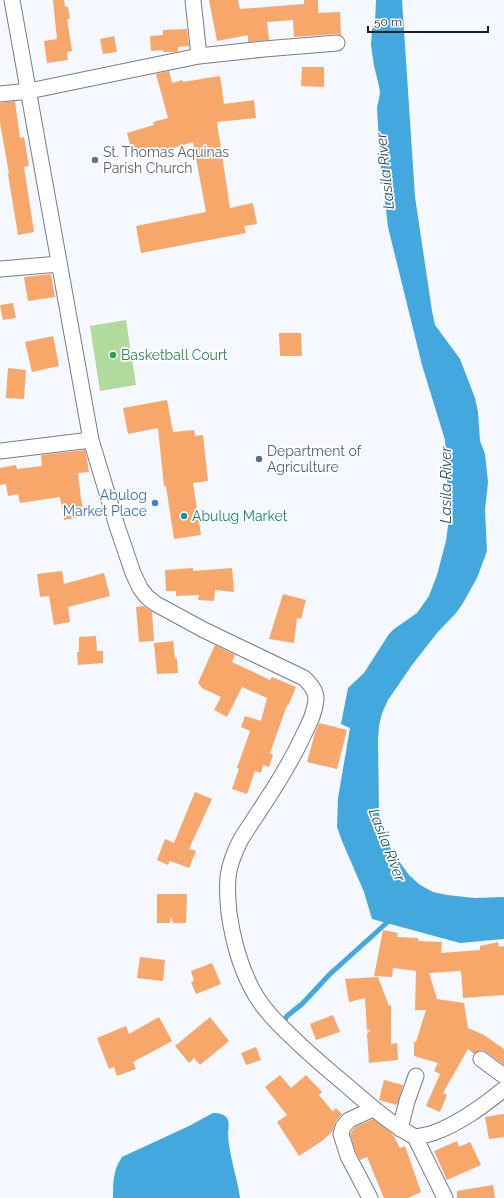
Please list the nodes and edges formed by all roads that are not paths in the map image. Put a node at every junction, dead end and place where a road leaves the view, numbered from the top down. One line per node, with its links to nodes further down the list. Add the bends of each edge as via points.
1 (12, 0): 5 (street)
2 (193, 0): 4 (street)
3 (337, 43): 4 (street)
4 (199, 56): 5 (street)
5 (29, 91): 6 (street); 7 (street)
6 (0, 94)
7 (59, 264): 8 (street); 9 (street)
8 (0, 269)
9 (91, 440): 10 (street); 15 (street, via 133,573 146,597 204,630 304,678 314,691 316,698 313,715 296,752 241,839 230,864 227,878 231,930 256,997 275,1021)
10 (0, 451)
11 (480, 1059): 13 (street)
12 (416, 1076): 16 (street)
13 (504, 1076)
14 (504, 1089): 17 (street, via 459,1120)
15 (373, 1108): 16 (street); 18 (street, via 349,1120 341,1134 348,1156)
16 (400, 1129): 17 (street)
17 (415, 1137): 19 (street)
18 (370, 1198)
19 (445, 1198)

